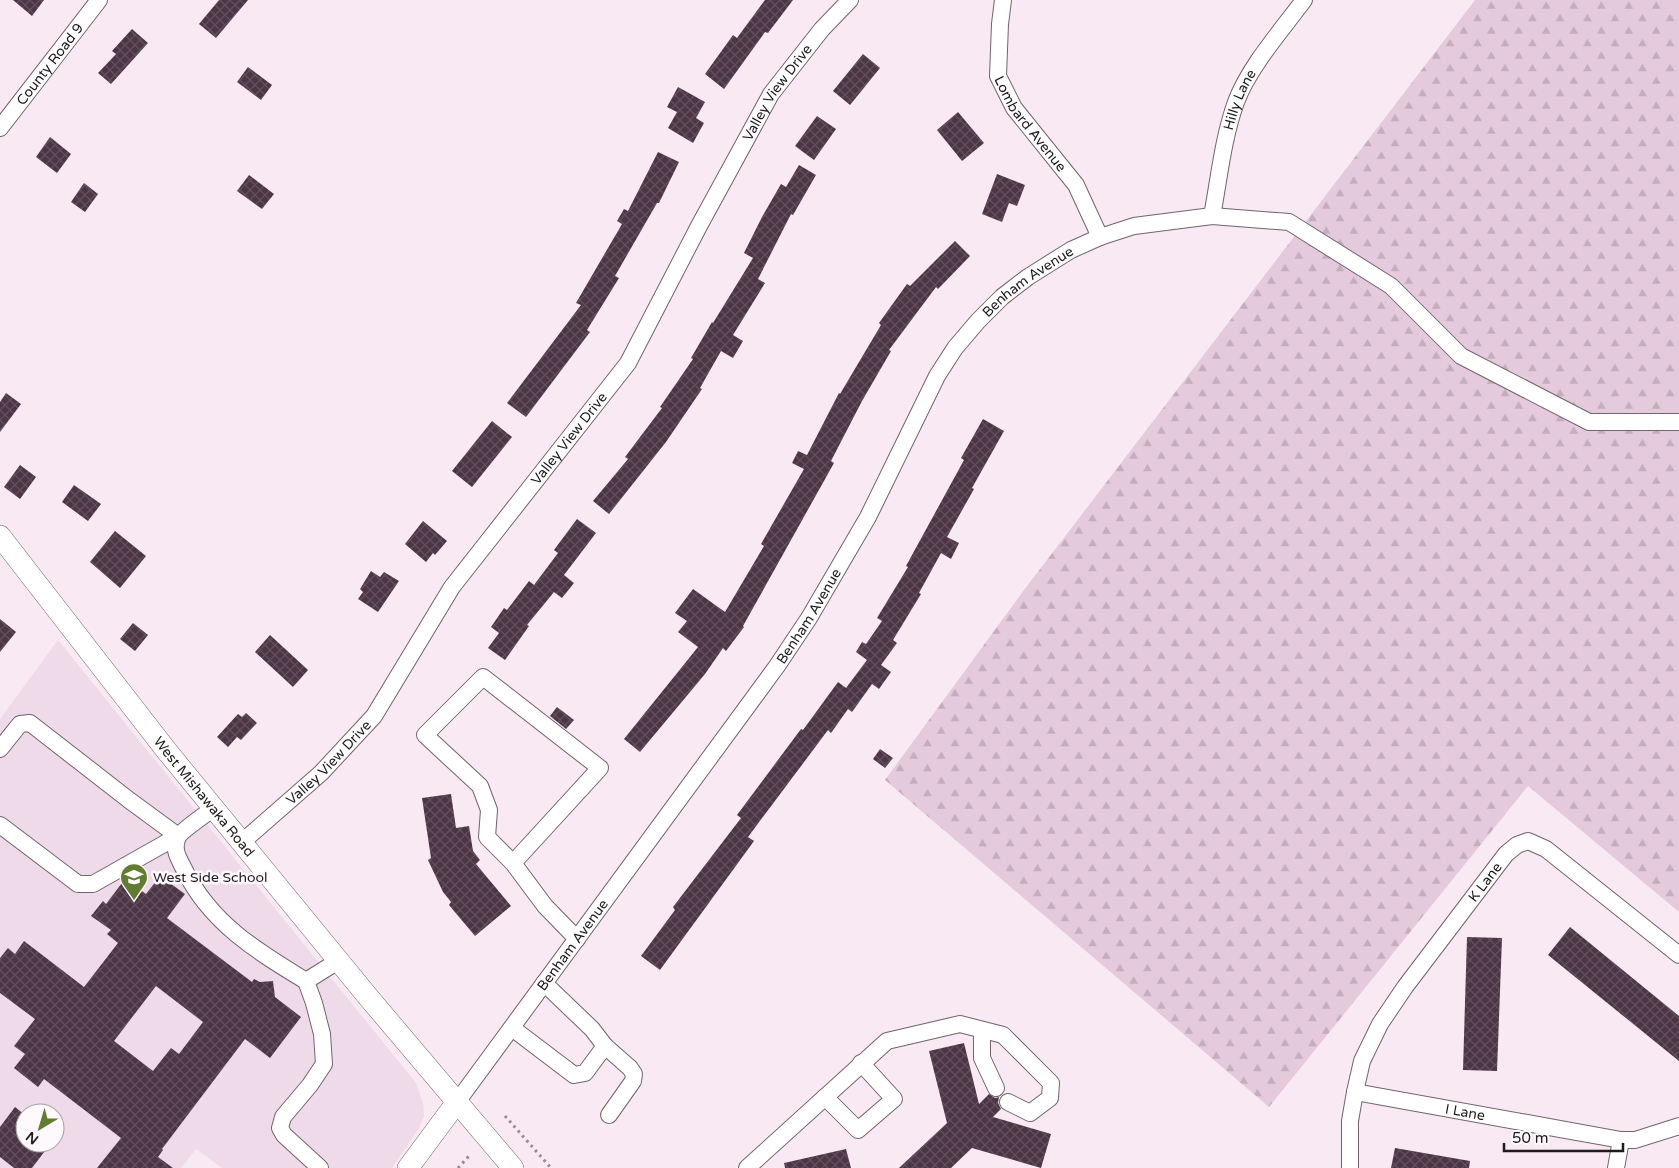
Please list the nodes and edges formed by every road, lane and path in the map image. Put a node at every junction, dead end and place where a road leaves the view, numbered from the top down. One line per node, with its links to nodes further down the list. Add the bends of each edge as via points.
1 (99, 0): 5 (street, County Road 9)
2 (850, 0): 14 (street, Valley View Drive, via 822,29 771,94 628,363 452,587 374,716 321,773)
3 (1003, 0): 7 (street, Lombard Avenue, via 998,76 1014,108 1076,185)
4 (1304, 0): 6 (street, Hilly Lane, via 1248,76 1236,102 1226,137)
5 (0, 128)
6 (1212, 216): 7 (street, Benham Avenue, via 1134,226); 8 (street, Benham Avenue, via 1289,222 1391,286 1461,356 1588,422)
7 (1100, 236): 16 (street, Benham Avenue, via 1071,250 1002,297 955,348 937,376 868,517 809,618)
8 (1679, 422)
9 (0, 536): 11 (main road, West Mishawaka Road)
10 (0, 749): 13 (street, via 20,724 30,723)
11 (214, 808): 13 (street); 14 (main road, West Mishawaka Road)
12 (0, 825): 13 (street, via 78,884 93,884)
13 (178, 836): 19 (street, via 175,851 193,889 218,918 258,952)
14 (241, 842): 18 (main road, West Mishawaka Road)
15 (513, 864): 15 (street, via 600,768 483,677 425,735 480,786 490,810 487,837); 16 (street, via 545,906)
16 (577, 939): 20 (street, Benham Avenue)
17 (1679, 955): 26 (street, K Lane, via 1546,849 1528,841 1517,845 1506,854 1380,1024 1362,1061)
18 (338, 960): 19 (street); 28 (main road, West Mishawaka Road)
19 (306, 981): 35 (street, via 322,1034 324,1064 283,1117 280,1128)
20 (544, 983): 21 (street, Benham Avenue); 23 (street)
21 (512, 1028): 23 (street, via 574,1075 585,1073); 28 (street, Benham Avenue)
22 (982, 1030): 24 (street, via 960,1024 887,1041); 25 (street, via 982,1058); 29 (street, via 1003,1035 1051,1083 1050,1098 1030,1113)
23 (605, 1046): 31 (street, via 634,1074 634,1082)
24 (861, 1063): 27 (street); 27 (street, via 894,1099 858,1130)
25 (996, 1088)
26 (1355, 1092): 33 (street, I Lane); 41 (street, via 1350,1121)
27 (825, 1096): 40 (street)
28 (458, 1102): 36 (main road, Benham Avenue); 38 (main road, West Mishawaka Road)
29 (1008, 1102)
30 (505, 1116): 39 (path)
31 (609, 1116)
32 (1679, 1126): 33 (street, I Lane, via 1635,1140)
33 (1622, 1140): 42 (street)
34 (470, 1156): 37 (path)
35 (320, 1168)
36 (408, 1168)
37 (458, 1168)
38 (512, 1168)
39 (551, 1168)
40 (747, 1168)
41 (1350, 1168)
42 (1616, 1168)

